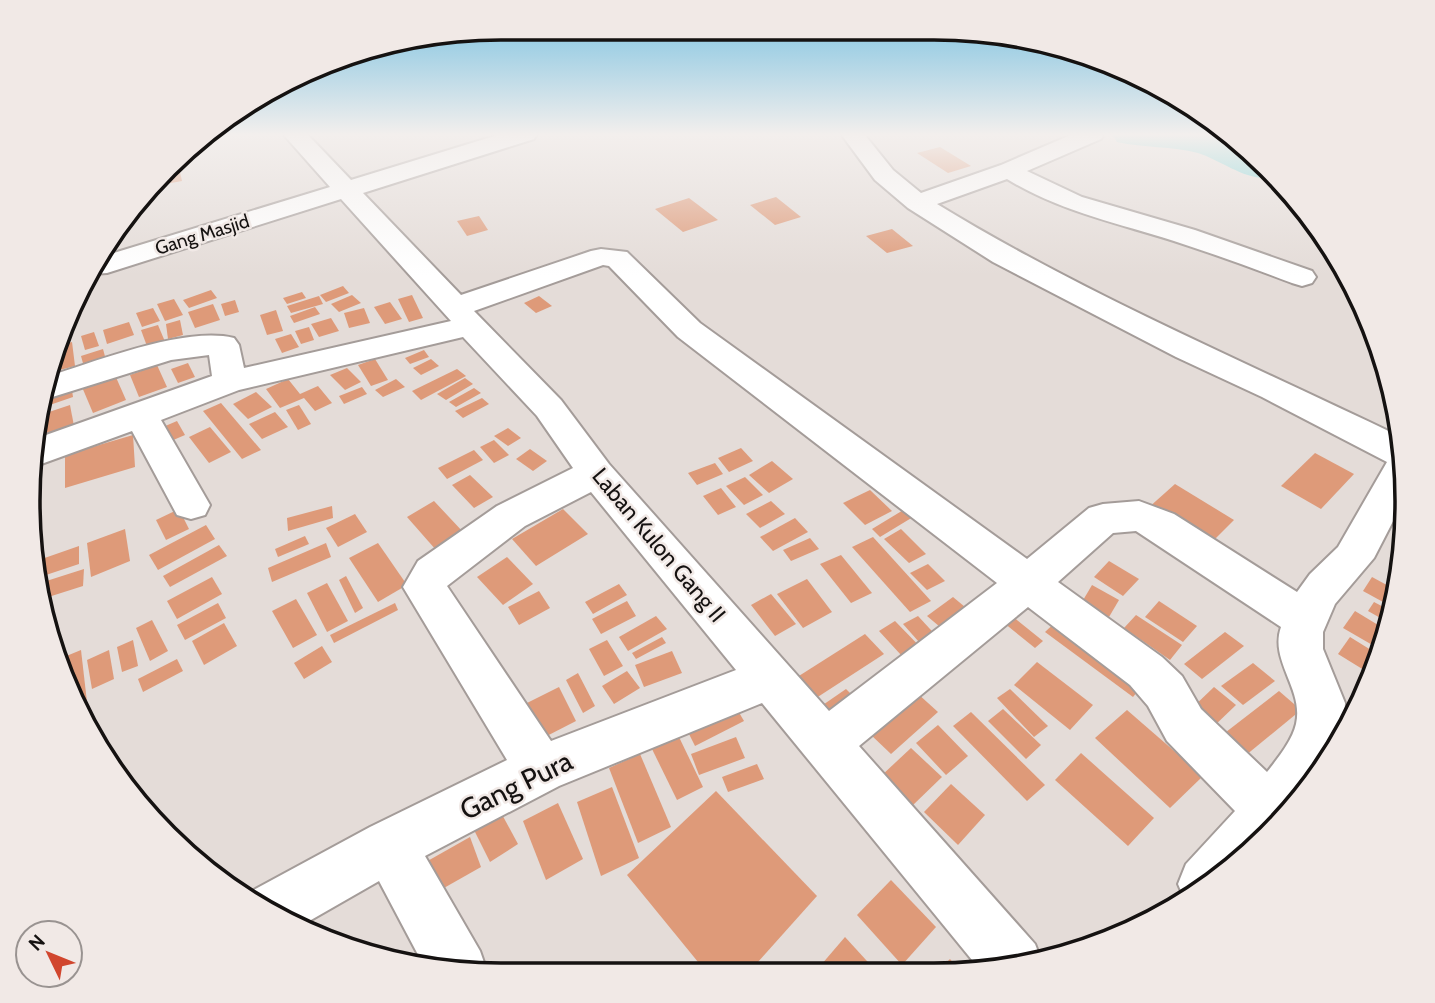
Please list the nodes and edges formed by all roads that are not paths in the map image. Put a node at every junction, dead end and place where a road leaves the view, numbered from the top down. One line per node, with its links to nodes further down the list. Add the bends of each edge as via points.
1 (338, 181): 6 (street, Laban Kulon Gang II)
2 (373, 181): 6 (street, Gang Masjid)
3 (891, 181): 7 (street)
4 (979, 181): 7 (street)
5 (1028, 181): 9 (street, via 1088,210 1184,236)
6 (346, 189): 8 (street, Gang Masjid); 10 (street, Laban Kulon Gang II)
7 (917, 203): 14 (street, via 1003,256)
8 (108, 261)
9 (1302, 277)
10 (463, 317): 11 (street); 16 (street, Laban Kulon Gang II, via 549,408); 19 (street, via 601,257 617,258 689,330)
11 (230, 382): 12 (street, via 223,345 219,344 167,351); 13 (street)
12 (55, 385)
13 (141, 415): 15 (street); 17 (street)
14 (1392, 448)
15 (43, 450)
16 (596, 473): 21 (street, Laban Kulon Gang II); 23 (street, via 511,516 433,573 424,587)
17 (191, 505)
18 (1392, 515): 20 (street, via 1327,583)
19 (1029, 582): 20 (street, via 1103,519 1139,516); 22 (street); 24 (street, via 1146,671 1166,691 1184,725)
20 (1306, 620): 24 (street, via 1299,635 1321,704 1320,730)
21 (771, 678): 22 (street, Laban Kulon Gang II); 23 (street, Gang Pura)
22 (826, 743): 28 (street, Laban Kulon Gang II)
23 (541, 769): 25 (street, Gang Pura)
24 (1271, 811): 26 (street)
25 (389, 846): 27 (street, Gang Pura); 29 (street)
26 (1238, 848)
27 (281, 906)
28 (1007, 957)
29 (451, 960)

